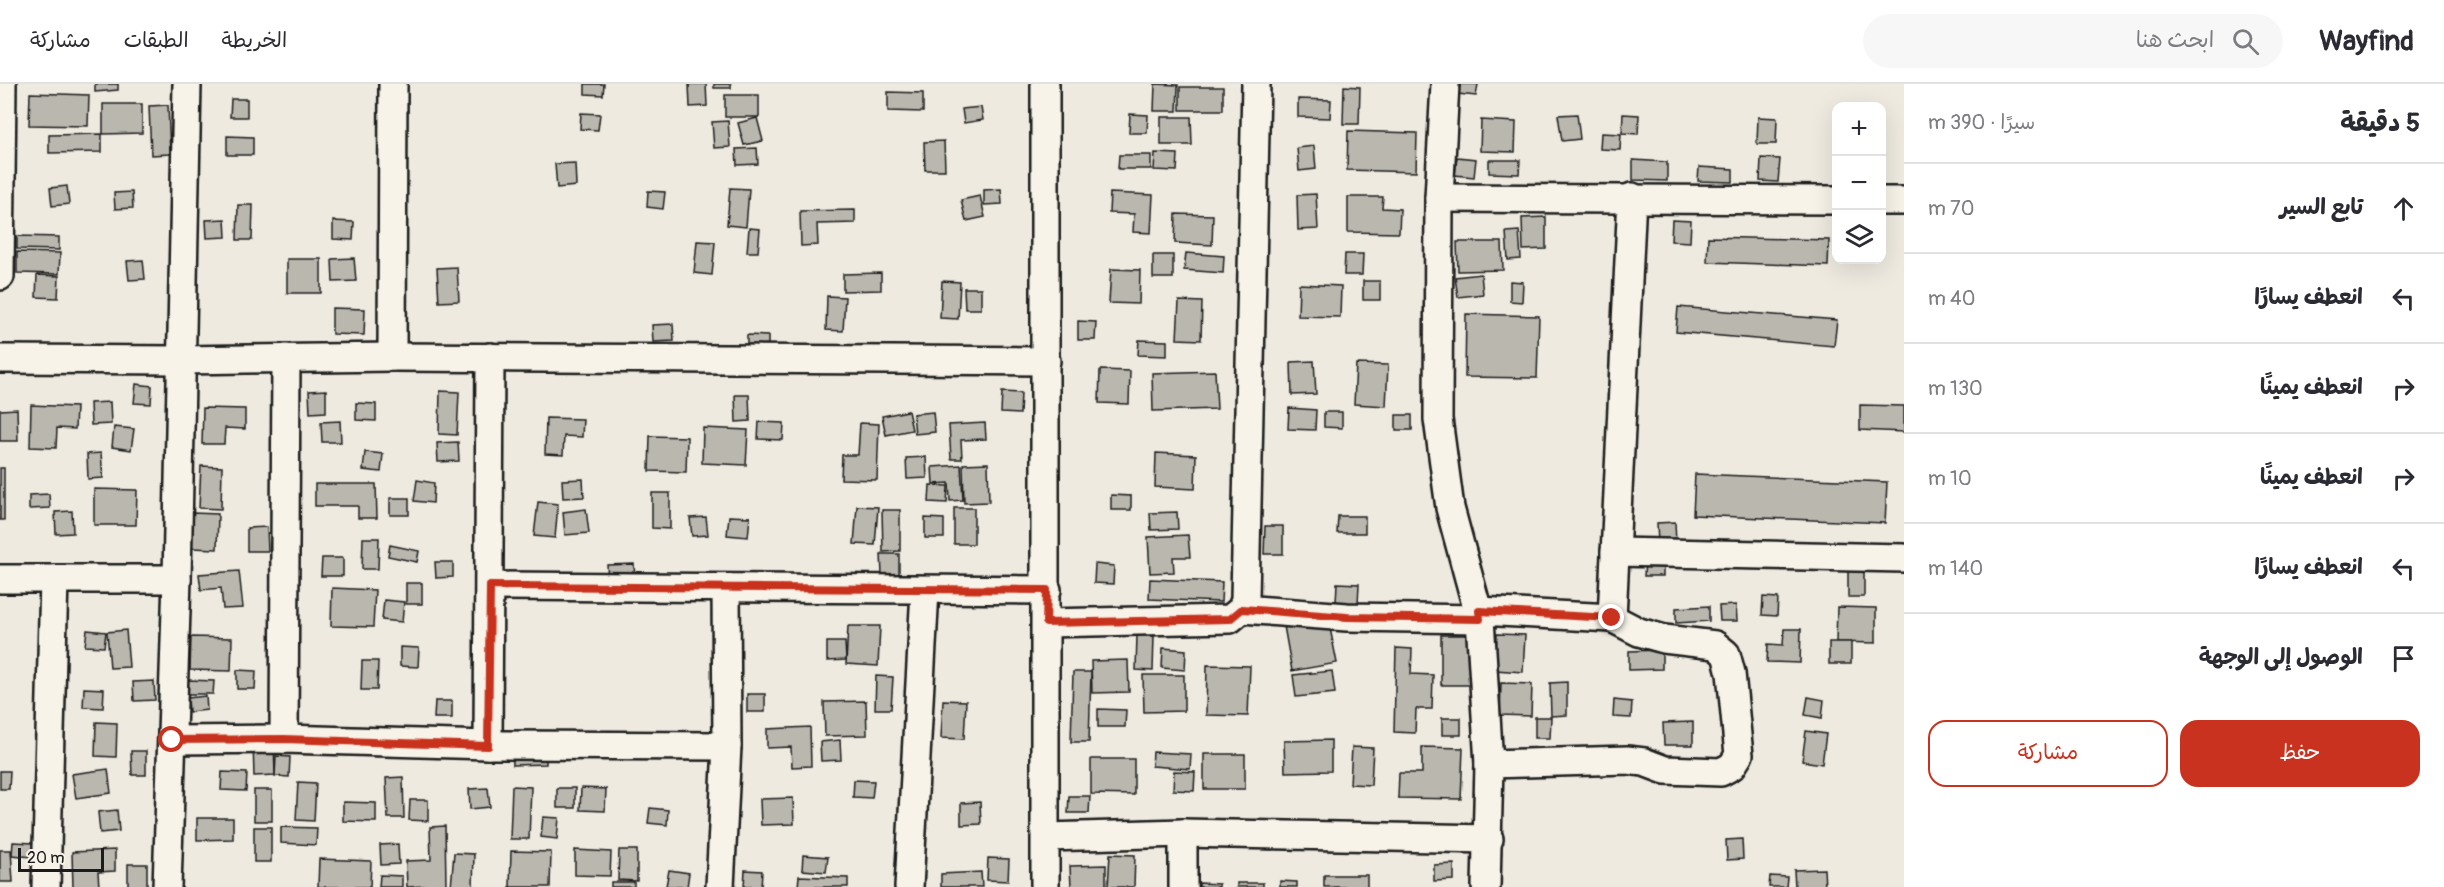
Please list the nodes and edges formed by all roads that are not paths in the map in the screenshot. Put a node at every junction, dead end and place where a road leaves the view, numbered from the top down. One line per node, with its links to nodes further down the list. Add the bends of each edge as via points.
1 (2, 84): 12 (street)
2 (187, 84): 18 (street)
3 (393, 84): 14 (street)
4 (1045, 84): 19 (street)
5 (1256, 84): 29 (street)
6 (1445, 84): 8 (street)
7 (1632, 197): 8 (street); 9 (street); 20 (street)
8 (1439, 198): 30 (street, via 1438,419 1450,507)
9 (1832, 200)
10 (1886, 201): 11 (street)
11 (1904, 201)
12 (0, 210): 13 (street)
13 (0, 276)
14 (392, 357): 15 (street); 16 (street)
15 (490, 357): 19 (street); 25 (street)
16 (286, 358): 18 (street); 33 (street)
17 (0, 359): 18 (street)
18 (182, 360): 24 (street)
19 (1046, 361): 28 (street)
20 (1615, 552): 21 (street); 31 (street)
21 (1904, 558)
22 (0, 579): 23 (street)
23 (54, 579): 24 (street); 41 (street)
24 (177, 579): 34 (street)
25 (490, 586): 26 (street); 35 (street)
26 (726, 588): 27 (street); 36 (street)
27 (924, 590): 28 (street); 44 (street)
28 (1047, 590): 32 (street)
29 (1242, 609): 30 (street, via 1347,617); 32 (street, via 1230,619)
30 (1479, 615): 31 (street); 37 (street)
31 (1612, 618): 37 (street, via 1639,632 1665,639 1715,645 1726,654 1739,755 1732,766 1720,772 1665,770 1627,760)
32 (1046, 623): 39 (street)
33 (284, 739): 34 (street); 35 (street)
34 (172, 740): 42 (street)
35 (488, 746): 36 (street)
36 (727, 746): 43 (street)
37 (1490, 764): 40 (street)
38 (1183, 833): 39 (street); 40 (street); 46 (street)
39 (1047, 837): 45 (street)
40 (1489, 839): 47 (street)
41 (46, 887)
42 (167, 887)
43 (720, 887)
44 (909, 887)
45 (1045, 887)
46 (1183, 887)
47 (1486, 887)

